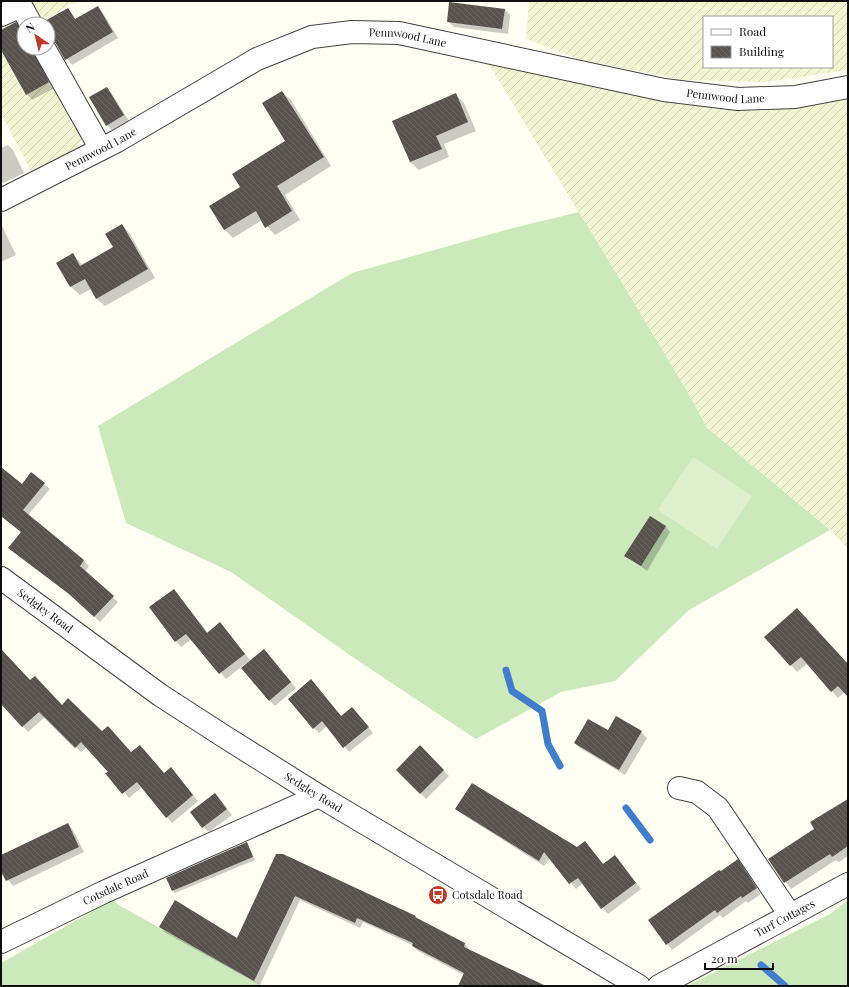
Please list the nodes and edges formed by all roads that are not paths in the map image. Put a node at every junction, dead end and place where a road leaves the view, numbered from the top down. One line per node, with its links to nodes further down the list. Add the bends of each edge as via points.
1 (1, 15): 2 (street, via 21,6)
2 (27, 16)
3 (49, 56): 5 (street)
4 (848, 87): 5 (street, Pennwood Lane, via 795,97 738,99 664,90 399,33 352,32 312,37 257,59)
5 (101, 149): 6 (street, Pennwood Lane)
6 (1, 200)
7 (1, 578): 9 (street, Sedgley Road, via 160,695)
8 (679, 788): 11 (street, via 697,792 718,808)
9 (319, 796): 12 (street, Cotsdale Road, via 104,892); 13 (street, Sedgley Road)
10 (848, 884): 11 (street, Turf Cottages)
11 (790, 915): 14 (street, Turf Cottages)
12 (1, 942)
13 (639, 986)
14 (659, 986)

